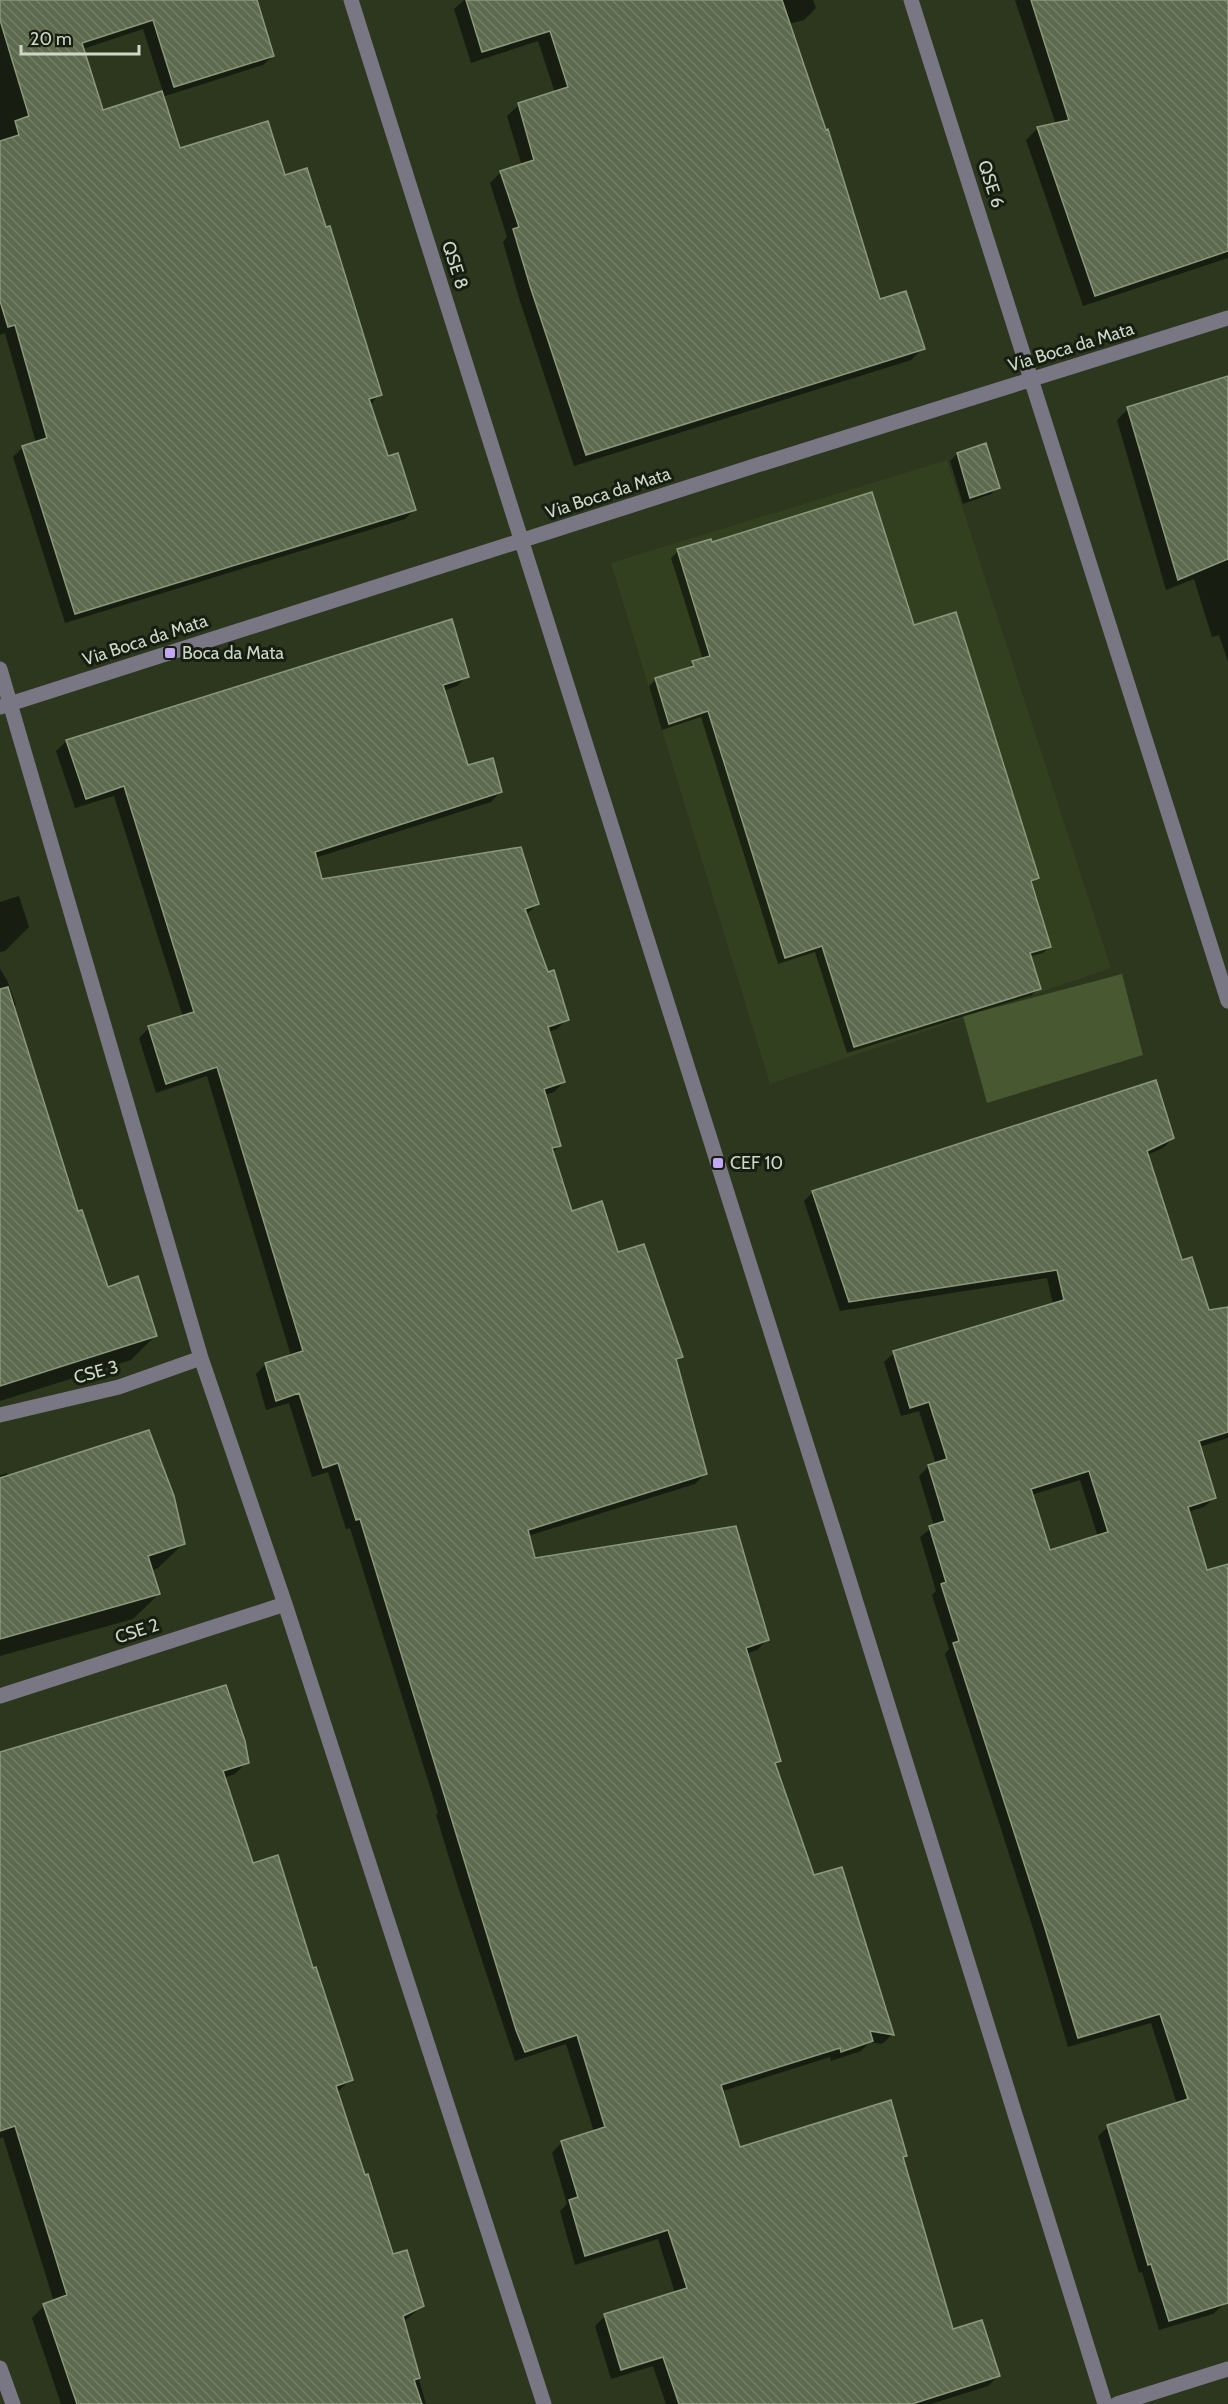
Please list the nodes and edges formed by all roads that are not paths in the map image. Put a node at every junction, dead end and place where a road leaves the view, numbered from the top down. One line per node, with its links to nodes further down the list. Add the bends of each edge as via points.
1 (351, 0): 5 (street, QSE 8)
2 (911, 0): 4 (street, QSE 6)
3 (1228, 318): 4 (street, Via Boca da Mata)
4 (1033, 379): 5 (street, Via Boca da Mata); 8 (street, QSE 6)
5 (522, 541): 7 (street, Via Boca da Mata); 17 (street, QSE 8)
6 (0, 669): 7 (street)
7 (5, 705): 9 (street)
8 (1228, 1002)
9 (201, 1358): 10 (street, CSE 3, via 119,1387); 11 (street)
10 (0, 1415)
11 (285, 1604): 12 (street, CSE 2); 16 (street)
12 (0, 1696)
13 (0, 2368): 15 (street)
14 (1228, 2369): 18 (street)
15 (13, 2404)
16 (544, 2404)
17 (1105, 2404)
18 (1117, 2404)

